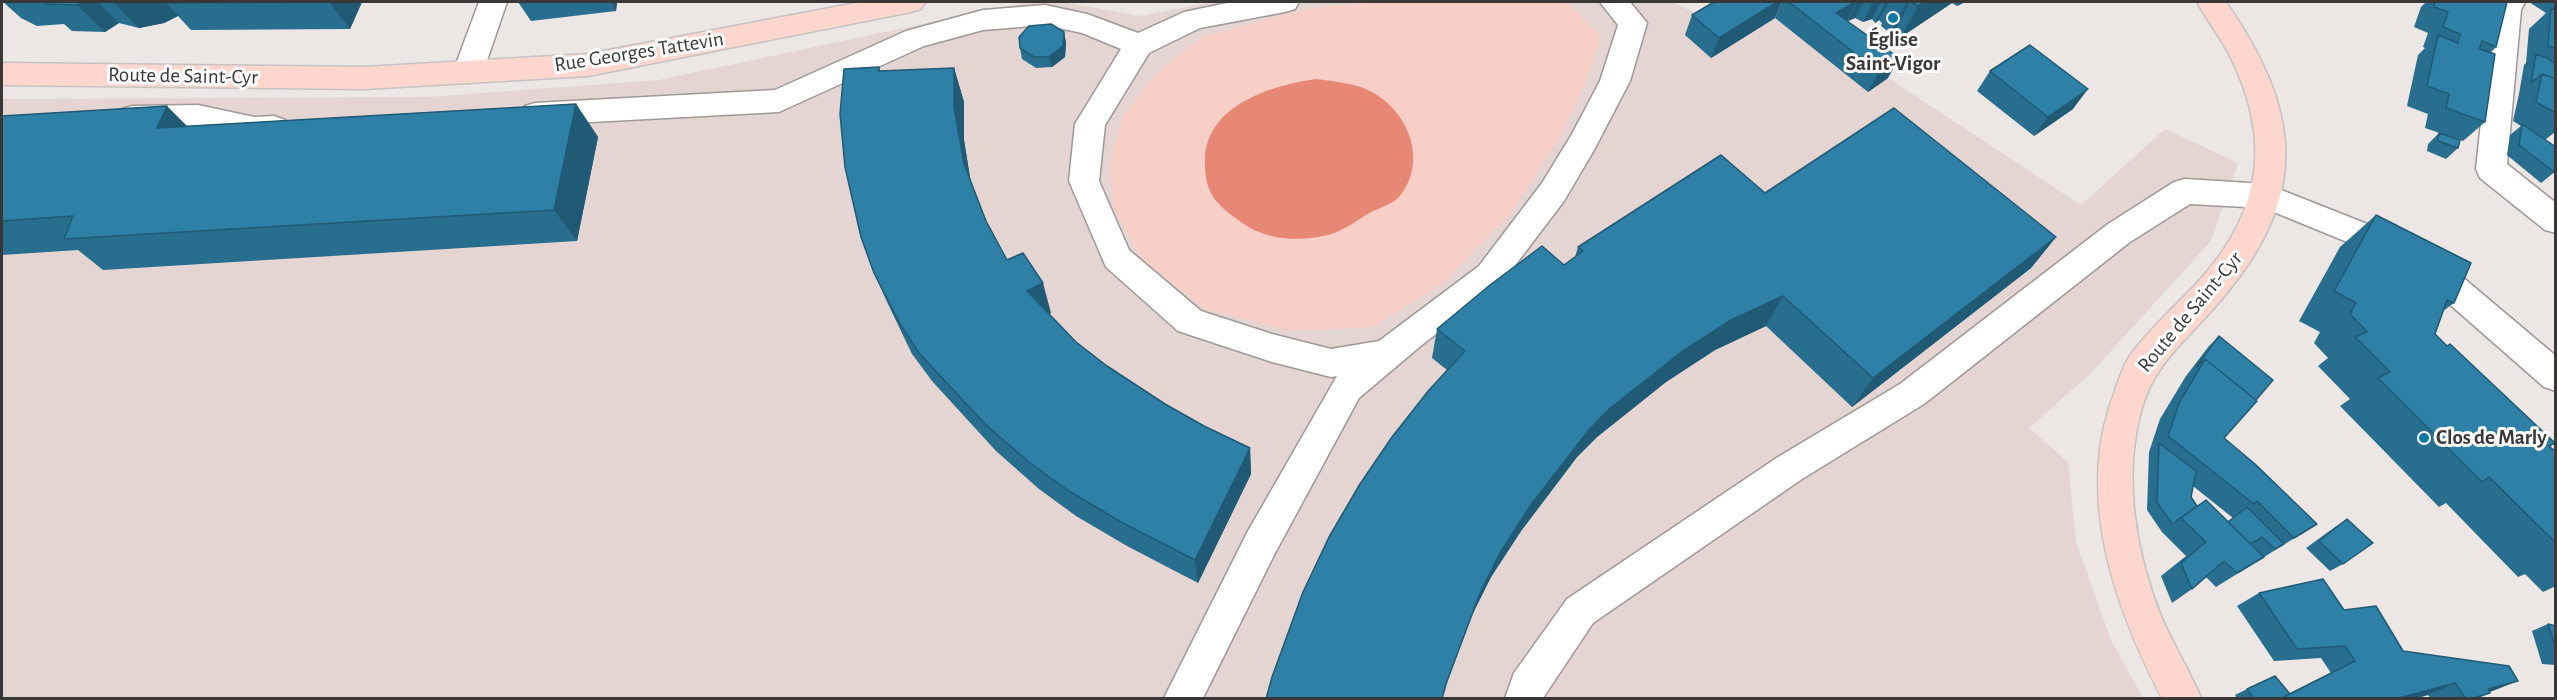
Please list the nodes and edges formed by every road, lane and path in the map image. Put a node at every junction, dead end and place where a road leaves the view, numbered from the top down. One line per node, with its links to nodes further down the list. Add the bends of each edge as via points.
1 (493, 2): 8 (street)
2 (911, 2): 8 (main road, Rue Georges Tattevin, via 588,64)
3 (1285, 2): 7 (street, via 1194,19)
4 (1614, 2): 16 (street, via 1633,23 1615,81 1553,192 1490,275)
5 (2211, 2): 14 (main road, Route de Saint-Cyr, via 2246,55 2261,90 2272,153)
6 (2511, 2): 15 (street, via 2507,10 2491,169)
7 (1139, 45): 11 (street, via 1087,24 1045,15 983,20 916,38 779,100); 16 (street, via 1089,124 1084,181 1117,258 1190,321 1331,363)
8 (468, 72): 10 (main road, Rue Georges Tattevin)
9 (2, 74): 10 (main road, Route de Saint-Cyr)
10 (364, 78)
11 (504, 116)
12 (106, 118): 13 (street, via 198,116 254,129)
13 (302, 127)
14 (2266, 196): 17 (street, via 2417,257); 19 (street, via 2185,191 2119,233 1912,394 1790,468 1580,611 1527,686); 20 (main road, Route de Saint-Cyr, via 2258,221 2238,256 2140,368 2130,389 2118,436 2116,499 2129,576 2145,621)
15 (2556, 221)
16 (1388, 354): 18 (street, via 1347,388 1261,543)
17 (2556, 377)
18 (1183, 699)
19 (1524, 699)
20 (2182, 699)

